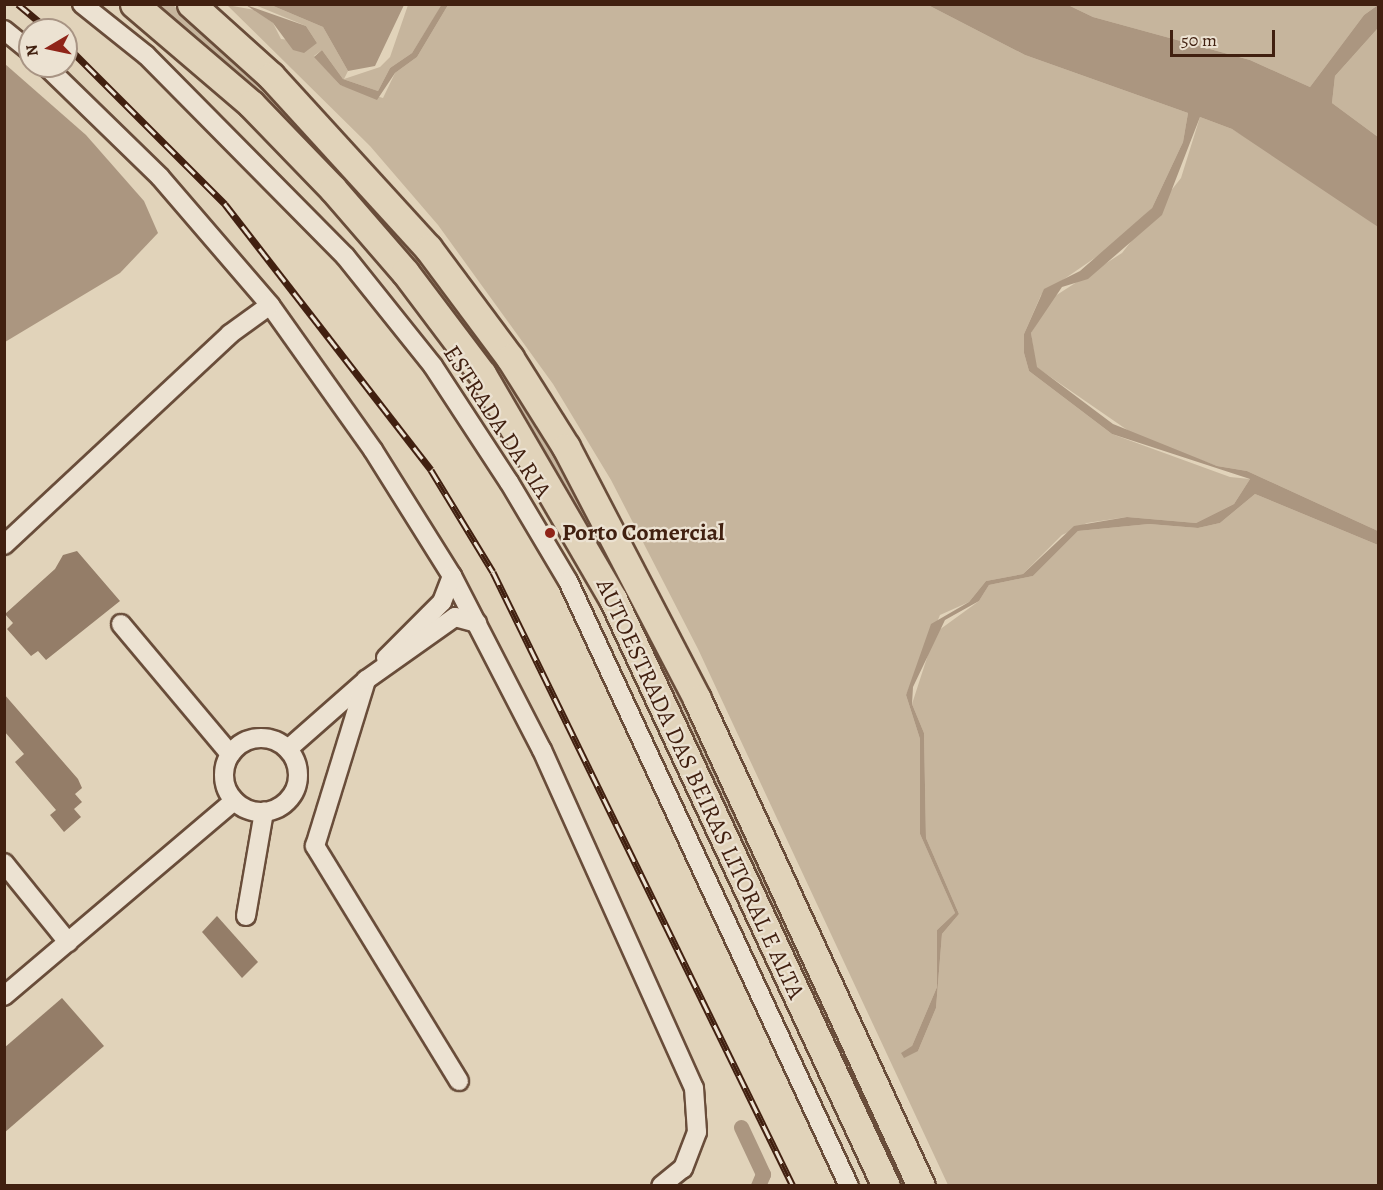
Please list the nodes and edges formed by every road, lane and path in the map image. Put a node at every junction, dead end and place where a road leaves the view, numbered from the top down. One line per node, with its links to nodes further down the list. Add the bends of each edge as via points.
1 (82, 4): 23 (street, ESTRADA DA RIA, via 147,55 345,256 433,366 503,472 578,602)
2 (134, 4): 24 (highway, AUTOESTRADA DAS BEIRAS LITORAL E ALTA, via 250,104 333,189 405,272 482,374 618,610)
3 (191, 4): 25 (highway, AUTOESTRADA DAS BEIRAS LITORAL E ALTA, via 271,76 428,248 510,358 566,447 692,688)
4 (4, 30): 5 (street)
5 (18, 41)
6 (58, 78): 7 (street, via 160,177)
7 (270, 304): 8 (street, via 230,334); 9 (street, via 374,450)
8 (4, 545)
9 (452, 576): 10 (street); 12 (street, via 442,603)
10 (477, 623): 12 (street, via 455,617); 22 (street, via 542,750 694,1088 697,1132 683,1168)
11 (121, 624): 14 (street)
12 (366, 680): 13 (street); 21 (street, via 315,846)
13 (288, 749): 14 (street, via 258,737); 16 (street, via 298,780 286,801)
14 (230, 754): 15 (street, via 224,770)
15 (234, 801): 16 (street); 19 (street)
16 (264, 812): 18 (street)
17 (4, 863): 19 (street)
18 (246, 916)
19 (68, 942): 20 (street)
20 (4, 996)
21 (459, 1081)
22 (661, 1185)
23 (849, 1185)
24 (886, 1185)
25 (921, 1185)

